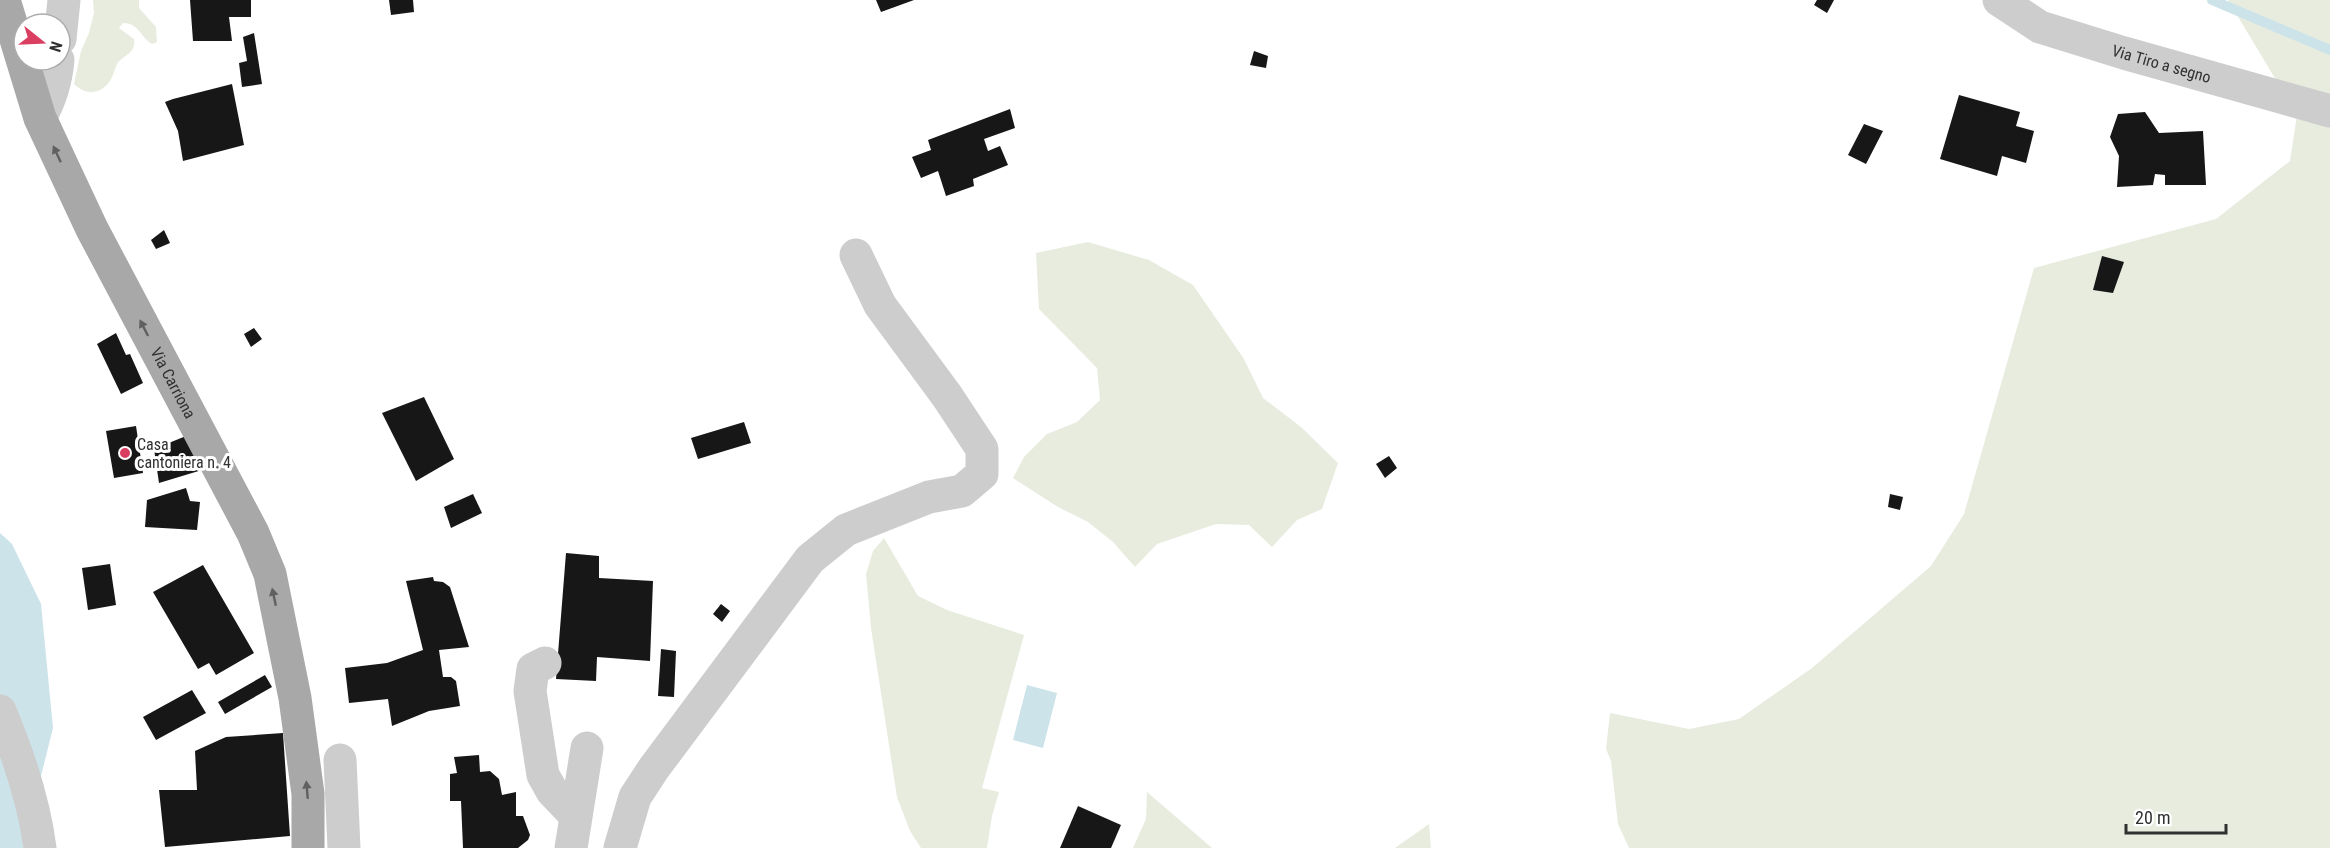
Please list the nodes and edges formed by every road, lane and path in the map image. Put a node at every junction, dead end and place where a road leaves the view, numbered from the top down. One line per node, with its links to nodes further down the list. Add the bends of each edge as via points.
1 (4, 0): 5 (main road, Via Carriona)
2 (1999, 0): 4 (street, Via Tiro a segno, via 2040,27)
3 (57, 72): 5 (street)
4 (2330, 111)
5 (40, 118): 13 (main road, Via Carriona, one-way to 5, via 308,794 295,698 270,574 253,533 92,229)
6 (856, 255): 16 (street, via 880,305 982,449 982,474 962,491 928,497 846,530 810,558 641,787)
7 (545, 663): 11 (street, via 533,669 530,691 543,775)
8 (0, 711): 12 (street, via 17,750 38,826)
9 (587, 748): 11 (street)
10 (340, 760): 14 (street)
11 (575, 816): 15 (street)
12 (40, 848)
13 (308, 848)
14 (344, 848)
15 (571, 848)
16 (620, 848)

